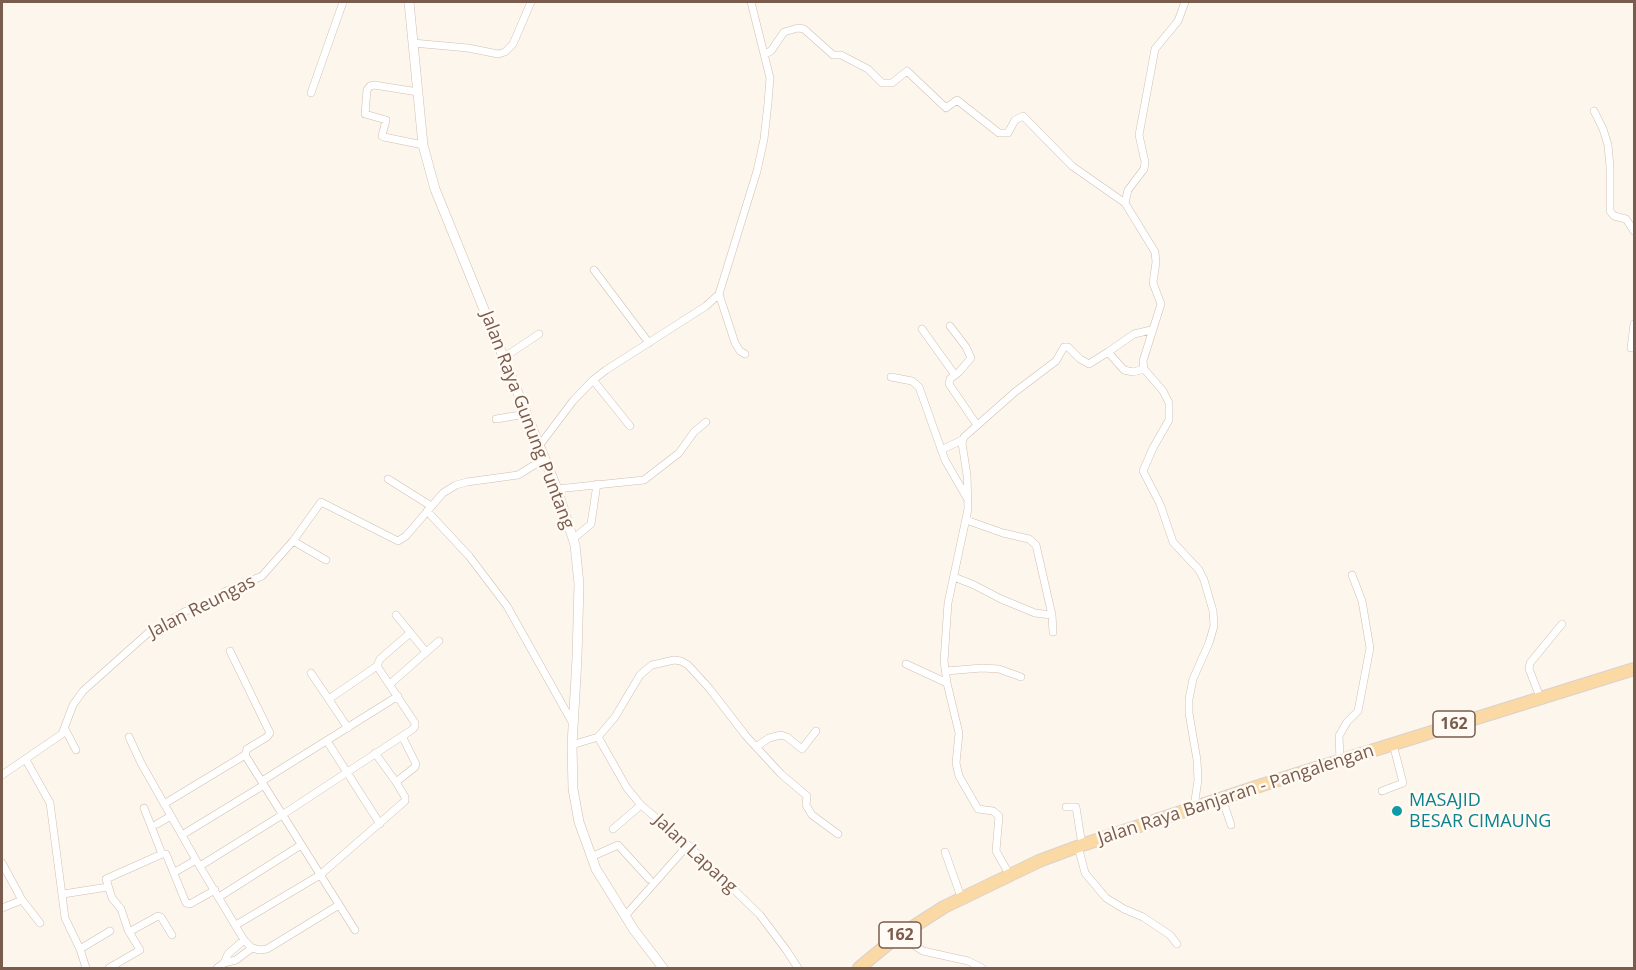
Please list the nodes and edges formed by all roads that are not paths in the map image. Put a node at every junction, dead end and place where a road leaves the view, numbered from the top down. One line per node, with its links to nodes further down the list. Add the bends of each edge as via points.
1 (343, 2): 9 (street)
2 (409, 2): 6 (street, Jalan Raya Gunung Puntang)
3 (531, 2): 6 (street, via 513,45 505,52)
4 (751, 2): 7 (street)
5 (1185, 2): 12 (street, via 1178,21 1155,49 1140,118 1144,169 1128,190)
6 (413, 43): 8 (street, Jalan Raya Gunung Puntang)
7 (765, 54): 12 (street, via 784,32 804,29 833,55 868,69 882,83 892,83 907,72 946,108 957,100 999,133 1008,133 1015,120 1023,116 1072,166); 15 (street, via 770,78 764,139)
8 (418, 92): 11 (street, Jalan Raya Gunung Puntang); 11 (street, via 370,86 365,114 386,120 382,136 386,139)
9 (311, 93)
10 (1594, 111): 13 (street, via 1608,145 1610,211 1626,219)
11 (423, 145): 25 (street, Jalan Raya Gunung Puntang, via 435,189)
12 (1125, 203): 19 (street, via 1155,252 1153,283 1161,304)
13 (1635, 231)
14 (594, 270): 21 (street)
15 (719, 294): 21 (street); 24 (street, via 737,347)
16 (1635, 324): 22 (street)
17 (950, 326): 27 (street, via 971,356)
18 (922, 329): 27 (street)
19 (1151, 330): 23 (street, via 1134,334); 26 (street)
20 (539, 334): 25 (street)
21 (650, 343): 29 (street)
22 (1631, 348)
23 (1108, 352): 26 (street, via 1124,370); 33 (street, via 1089,364 1063,347 1056,361)
24 (745, 354)
25 (503, 358): 30 (street, Jalan Raya Gunung Puntang)
26 (1144, 369): 94 (street, via 1167,397 1169,420 1144,466 1144,474 1173,542 1199,570 1213,611 1214,626 1189,699 1198,780)
27 (955, 375): 33 (street, via 949,381 950,387)
28 (891, 377): 37 (street, via 917,384)
29 (593, 380): 34 (street); 36 (street)
30 (526, 414): 31 (street); 36 (street, Jalan Raya Gunung Puntang)
31 (496, 420)
32 (706, 422): 40 (street, via 679,453 650,477)
33 (977, 425): 35 (street)
34 (630, 426)
35 (962, 440): 37 (street); 42 (street)
36 (539, 446): 38 (street, Jalan Raya Gunung Puntang)
37 (941, 450): 42 (street)
38 (544, 459): 41 (street, Jalan Raya Gunung Puntang); 43 (street, Jalan Reungas, via 518,475 456,485)
39 (388, 479): 43 (street)
40 (597, 484): 41 (street); 45 (street, via 591,524)
41 (557, 489): 45 (street, Jalan Raya Gunung Puntang)
42 (968, 500): 44 (street)
43 (429, 508): 46 (street, Jalan Reungas, via 398,541 321,502); 69 (street, via 507,606)
44 (966, 520): 49 (street); 51 (street, via 1029,539 1036,545)
45 (573, 539): 69 (street, Jalan Raya Gunung Puntang, via 579,584)
46 (293, 541): 47 (street); 71 (street, Jalan Reungas, via 262,576 148,633 83,690)
47 (326, 560)
48 (1352, 575): 84 (street, via 1362,601 1370,648 1358,711 1339,736)
49 (954, 577): 51 (street, via 1035,613); 61 (street, via 945,633)
50 (396, 615): 54 (street)
51 (1052, 615): 53 (street)
52 (1562, 624): 67 (street, via 1530,663)
53 (1053, 632)
54 (410, 633): 57 (street); 59 (street)
55 (439, 641): 57 (street)
56 (230, 651): 82 (street, via 270,730)
57 (426, 652): 65 (street)
58 (906, 664): 64 (street)
59 (377, 666): 65 (street); 68 (street)
60 (1635, 669): 67 (main road, Jalan Raya Banjaran - Pangalengan / 162)
61 (946, 671): 63 (street, via 999,669); 64 (street)
62 (311, 673): 68 (street)
63 (1021, 677)
64 (947, 683): 113 (street, via 958,733 959,776 978,809 999,816 996,852)
65 (390, 684): 66 (street)
66 (398, 696): 70 (street); 73 (street, via 415,723)
67 (1540, 697): 77 (main road, Jalan Raya Banjaran - Pangalengan / 162)
68 (329, 699): 70 (street)
69 (573, 723): 78 (street, Jalan Raya Gunung Puntang)
70 (348, 728): 76 (street)
71 (65, 729): 80 (street); 83 (street, Jalan Reungas)
72 (816, 731): 79 (street, via 802,749 781,735)
73 (402, 736): 81 (street); 87 (street, via 416,764)
74 (129, 737): 91 (street)
75 (598, 737): 78 (street); 79 (street, via 640,675 652,665 674,660 694,671); 92 (street, Jalan Lapang)
76 (327, 741): 85 (street); 88 (street)
77 (1393, 744): 84 (main road, Jalan Raya Banjaran - Pangalengan / 162); 89 (street, via 1403,783)
78 (572, 745): 109 (street, Jalan Raya Gunung Puntang, via 573,789)
79 (756, 747): 102 (street, via 807,796 806,805 812,815)
80 (76, 750)
81 (375, 753): 85 (street); 87 (street)
82 (245, 755): 88 (street); 91 (street)
83 (26, 760): 86 (street, Jalan Reungas); 118 (street, via 50,803)
84 (1340, 760): 90 (main road, Jalan Raya Banjaran - Pangalengan / 162)
85 (347, 771): 96 (street); 99 (street)
86 (2, 775)
87 (396, 782): 99 (street, via 405,801)
88 (263, 783): 96 (street); 103 (street)
89 (1382, 791)
90 (1222, 798): 94 (main road, Jalan Raya Banjaran - Pangalengan / 162); 100 (street)
91 (164, 804): 97 (street)
92 (641, 805): 101 (street); 105 (street, Jalan Lapang)
93 (1066, 807): 106 (street, via 1076,807)
94 (1194, 807): 106 (main road, Jalan Raya Banjaran - Pangalengan / 162)
95 (144, 808): 108 (street)
96 (282, 814): 104 (street); 111 (street)
97 (171, 816): 98 (street); 103 (street)
98 (157, 824)
99 (380, 824): 114 (street)
100 (1231, 825)
101 (614, 829)
102 (838, 834)
103 (182, 835): 111 (street)
104 (301, 845): 114 (street); 117 (street)
105 (688, 845): 123 (street); 139 (street, Jalan Lapang, via 760,915)
106 (1080, 845): 113 (main road, Jalan Raya Banjaran - Pangalengan / 162); 132 (street, via 1085,873 1106,898 1143,917)
107 (945, 852): 119 (street)
108 (162, 854): 112 (street, via 166,854); 116 (street, via 108,877)
109 (591, 857): 115 (street, via 618,845); 123 (street, Jalan Raya Gunung Puntang)
110 (2, 863): 120 (street)
111 (198, 863): 112 (street); 117 (street)
112 (175, 872): 117 (street, via 188,904)
113 (1009, 874): 119 (main road, Jalan Raya Banjaran - Pangalengan / 162)
114 (320, 875): 121 (street); 125 (street)
115 (649, 879)
116 (108, 887): 118 (street); 128 (street)
117 (217, 893): 125 (street)
118 (63, 894): 134 (street, via 65,918)
119 (959, 898): 129 (main road, Jalan Raya Banjaran - Pangalengan / 162)
120 (22, 900): 122 (street); 124 (street)
121 (339, 905): 126 (street); 133 (street, via 267,949)
122 (2, 908)
123 (625, 916): 138 (street, Jalan Raya Gunung Puntang)
124 (40, 923)
125 (236, 925): 131 (street)
126 (355, 930)
127 (110, 931): 134 (street)
128 (129, 932): 130 (street, via 158,916); 137 (street, via 140,950)
129 (905, 932): 140 (main road, Jalan Raya Banjaran - Pangalengan / 162); 141 (street, via 923,951 968,961)
130 (172, 935)
131 (244, 940): 133 (street); 135 (street)
132 (1177, 944)
133 (252, 948): 135 (street)
134 (80, 949): 136 (street)
135 (220, 966)
136 (86, 969)
137 (109, 969)
138 (663, 969)
139 (798, 969)
140 (859, 969)
141 (982, 969)

